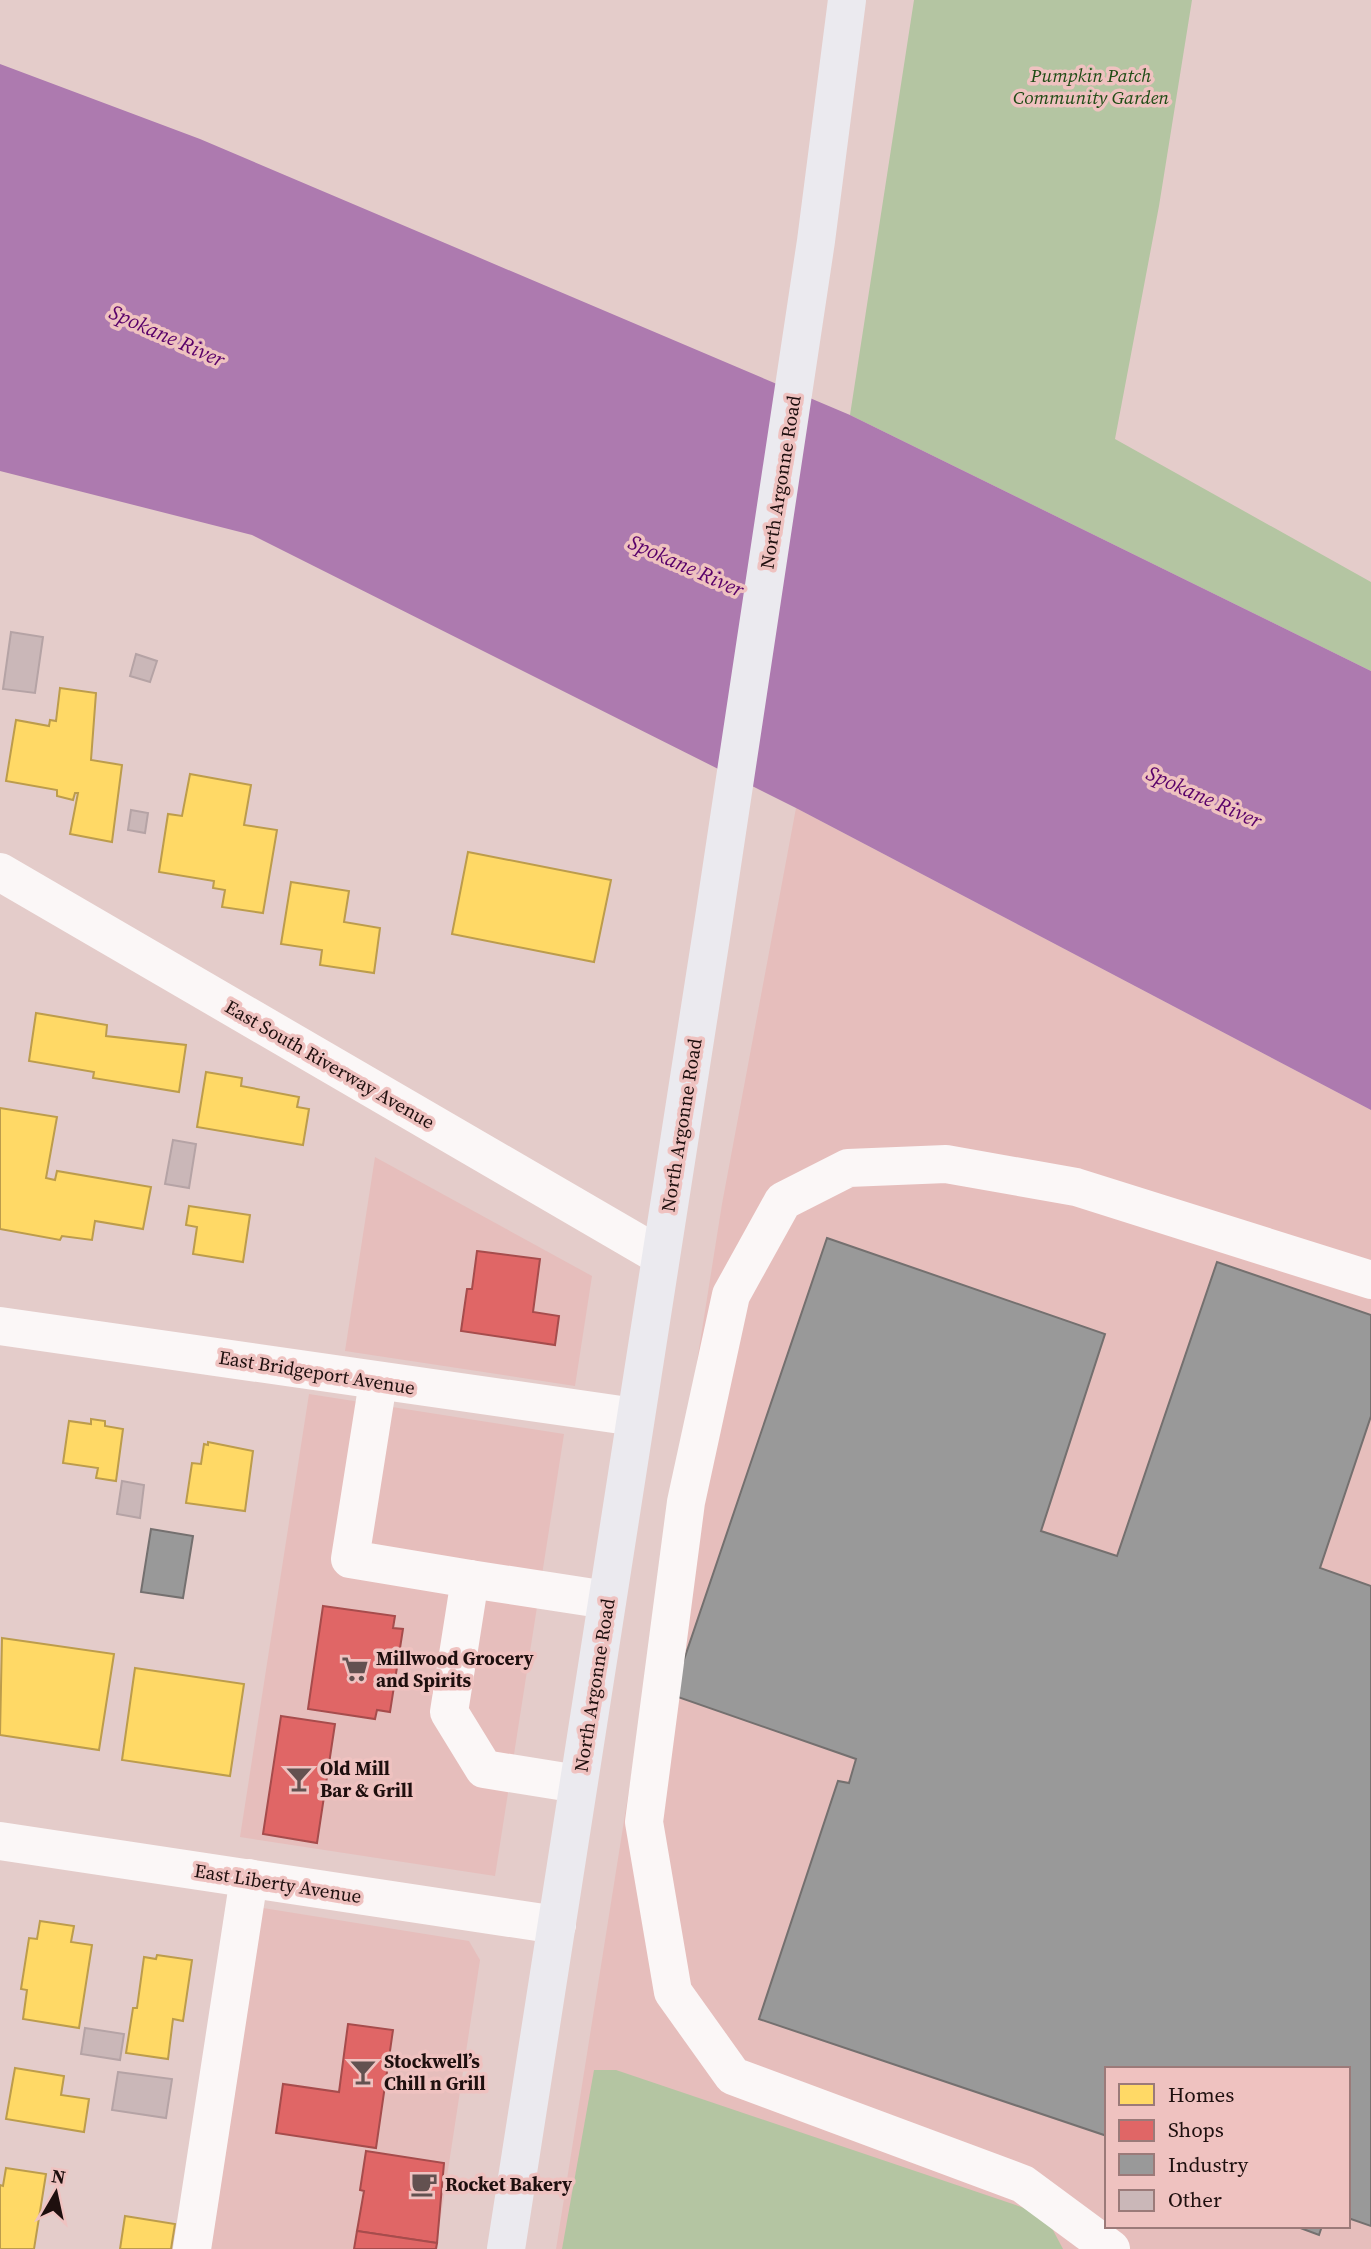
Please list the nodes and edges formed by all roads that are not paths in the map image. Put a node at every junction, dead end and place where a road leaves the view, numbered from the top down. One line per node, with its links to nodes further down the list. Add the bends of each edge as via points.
1 (847, 0): 3 (main road, North Argonne Road, via 816,241)
2 (0, 872): 3 (street, East South Riverway Avenue)
3 (660, 1256): 7 (main road, North Argonne Road)
4 (1371, 1280): 16 (street, via 1076,1187 946,1164 848,1168 783,1201 731,1296 686,1502 644,1822 673,1992 733,2076 1023,2185)
5 (0, 1326): 6 (street, East Bridgeport Avenue)
6 (378, 1382): 7 (street, East Bridgeport Avenue); 8 (street, via 350,1559)
7 (635, 1417): 9 (main road, North Argonne Road)
8 (470, 1579): 9 (street); 10 (street, via 449,1712 484,1769)
9 (607, 1600): 10 (main road, North Argonne Road)
10 (578, 1784): 13 (main road, North Argonne Road)
11 (0, 1841): 12 (street, East Liberty Avenue)
12 (249, 1878): 13 (street, East Liberty Avenue); 14 (street)
13 (557, 1925): 15 (main road, North Argonne Road)
14 (192, 2249)
15 (506, 2249)
16 (1111, 2249)

